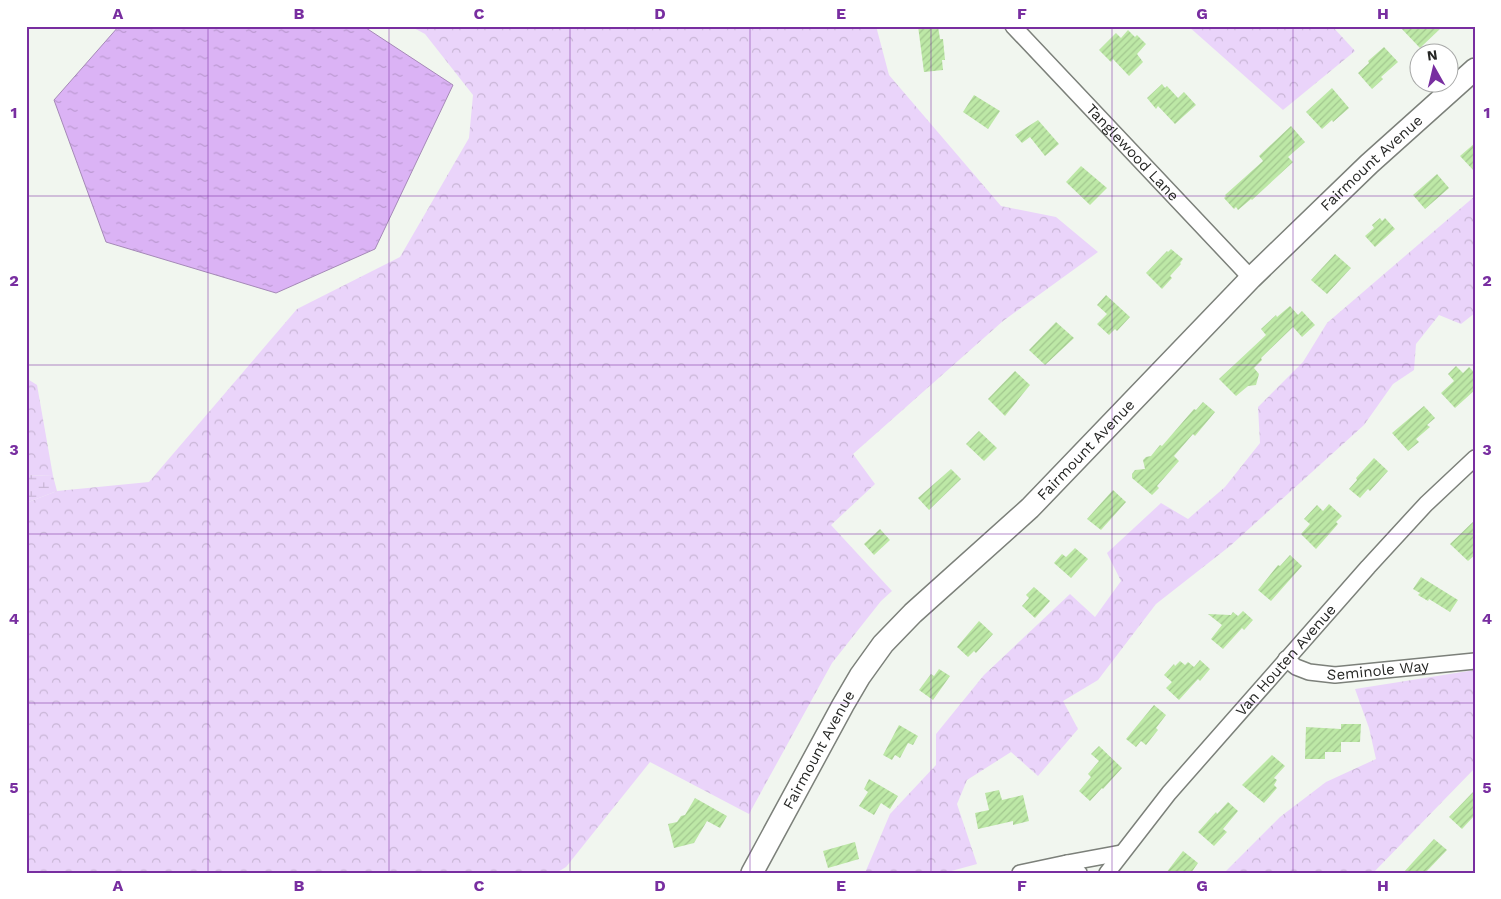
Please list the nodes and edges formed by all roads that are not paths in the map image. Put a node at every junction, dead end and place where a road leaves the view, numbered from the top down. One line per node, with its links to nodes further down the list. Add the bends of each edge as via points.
1 (1013, 26): 3 (street, Tanglewood Lane)
2 (1475, 69): 3 (main road, Fairmount Avenue, via 1369,164)
3 (1251, 278): 9 (main road, Fairmount Avenue, via 1030,508 883,644 843,705)
4 (1475, 458): 5 (street, Van Houten Avenue, via 1426,504)
5 (1286, 659): 6 (street, Seminole Way, via 1310,672 1335,675); 7 (street, Van Houten Avenue, via 1169,793)
6 (1475, 661)
7 (1122, 853): 8 (street); 12 (street, Van Houten Avenue)
8 (1067, 863): 10 (street); 11 (street)
9 (752, 873)
10 (1020, 873)
11 (1079, 873)
12 (1107, 873)

